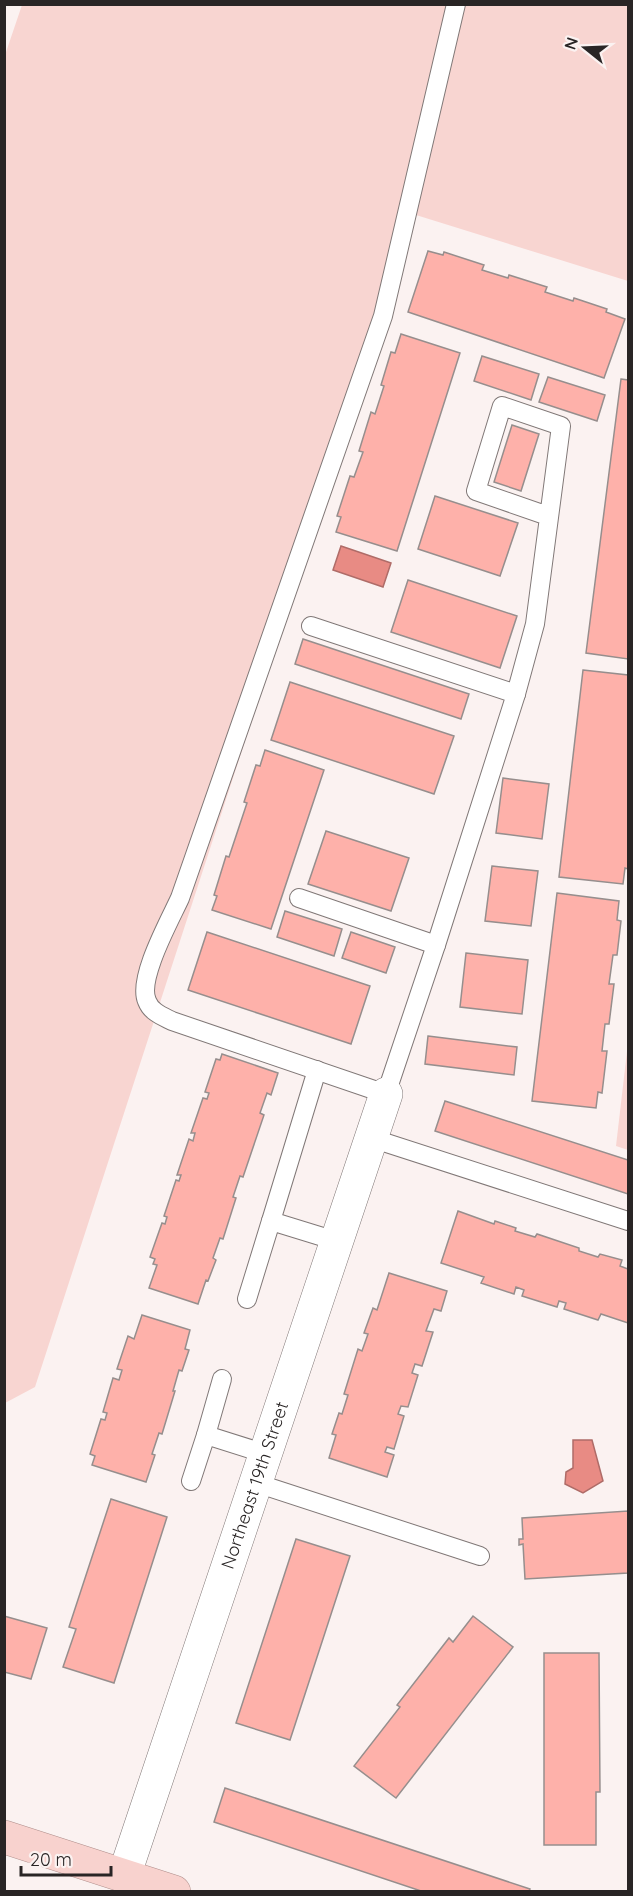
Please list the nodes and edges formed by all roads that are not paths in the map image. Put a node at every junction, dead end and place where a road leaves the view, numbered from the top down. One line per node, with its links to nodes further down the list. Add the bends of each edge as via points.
1 (456, 4): 7 (lane, via 383,316 184,887 150,963 145,986 146,1000 155,1012 172,1021)
2 (548, 516): 2 (lane, via 561,426 502,406 476,491); 4 (lane, via 536,624)
3 (311, 626): 4 (lane)
4 (516, 694): 6 (lane)
5 (299, 898): 6 (lane)
6 (436, 945): 8 (lane)
7 (317, 1070): 8 (lane); 10 (lane)
8 (386, 1094): 9 (street, Northeast 19th Street)
9 (371, 1138): 11 (lane); 12 (street, Northeast 19th Street)
10 (272, 1221): 12 (lane); 13 (lane)
11 (628, 1221)
12 (336, 1241): 16 (street, Northeast 19th Street)
13 (246, 1299)
14 (222, 1379): 15 (lane)
15 (207, 1435): 16 (lane); 17 (lane)
16 (261, 1468): 18 (lane); 20 (street, Northeast 19th Street)
17 (192, 1481)
18 (480, 1556)
19 (4, 1837): 20 (highway)
20 (124, 1876): 21 (highway)
21 (174, 1892)

